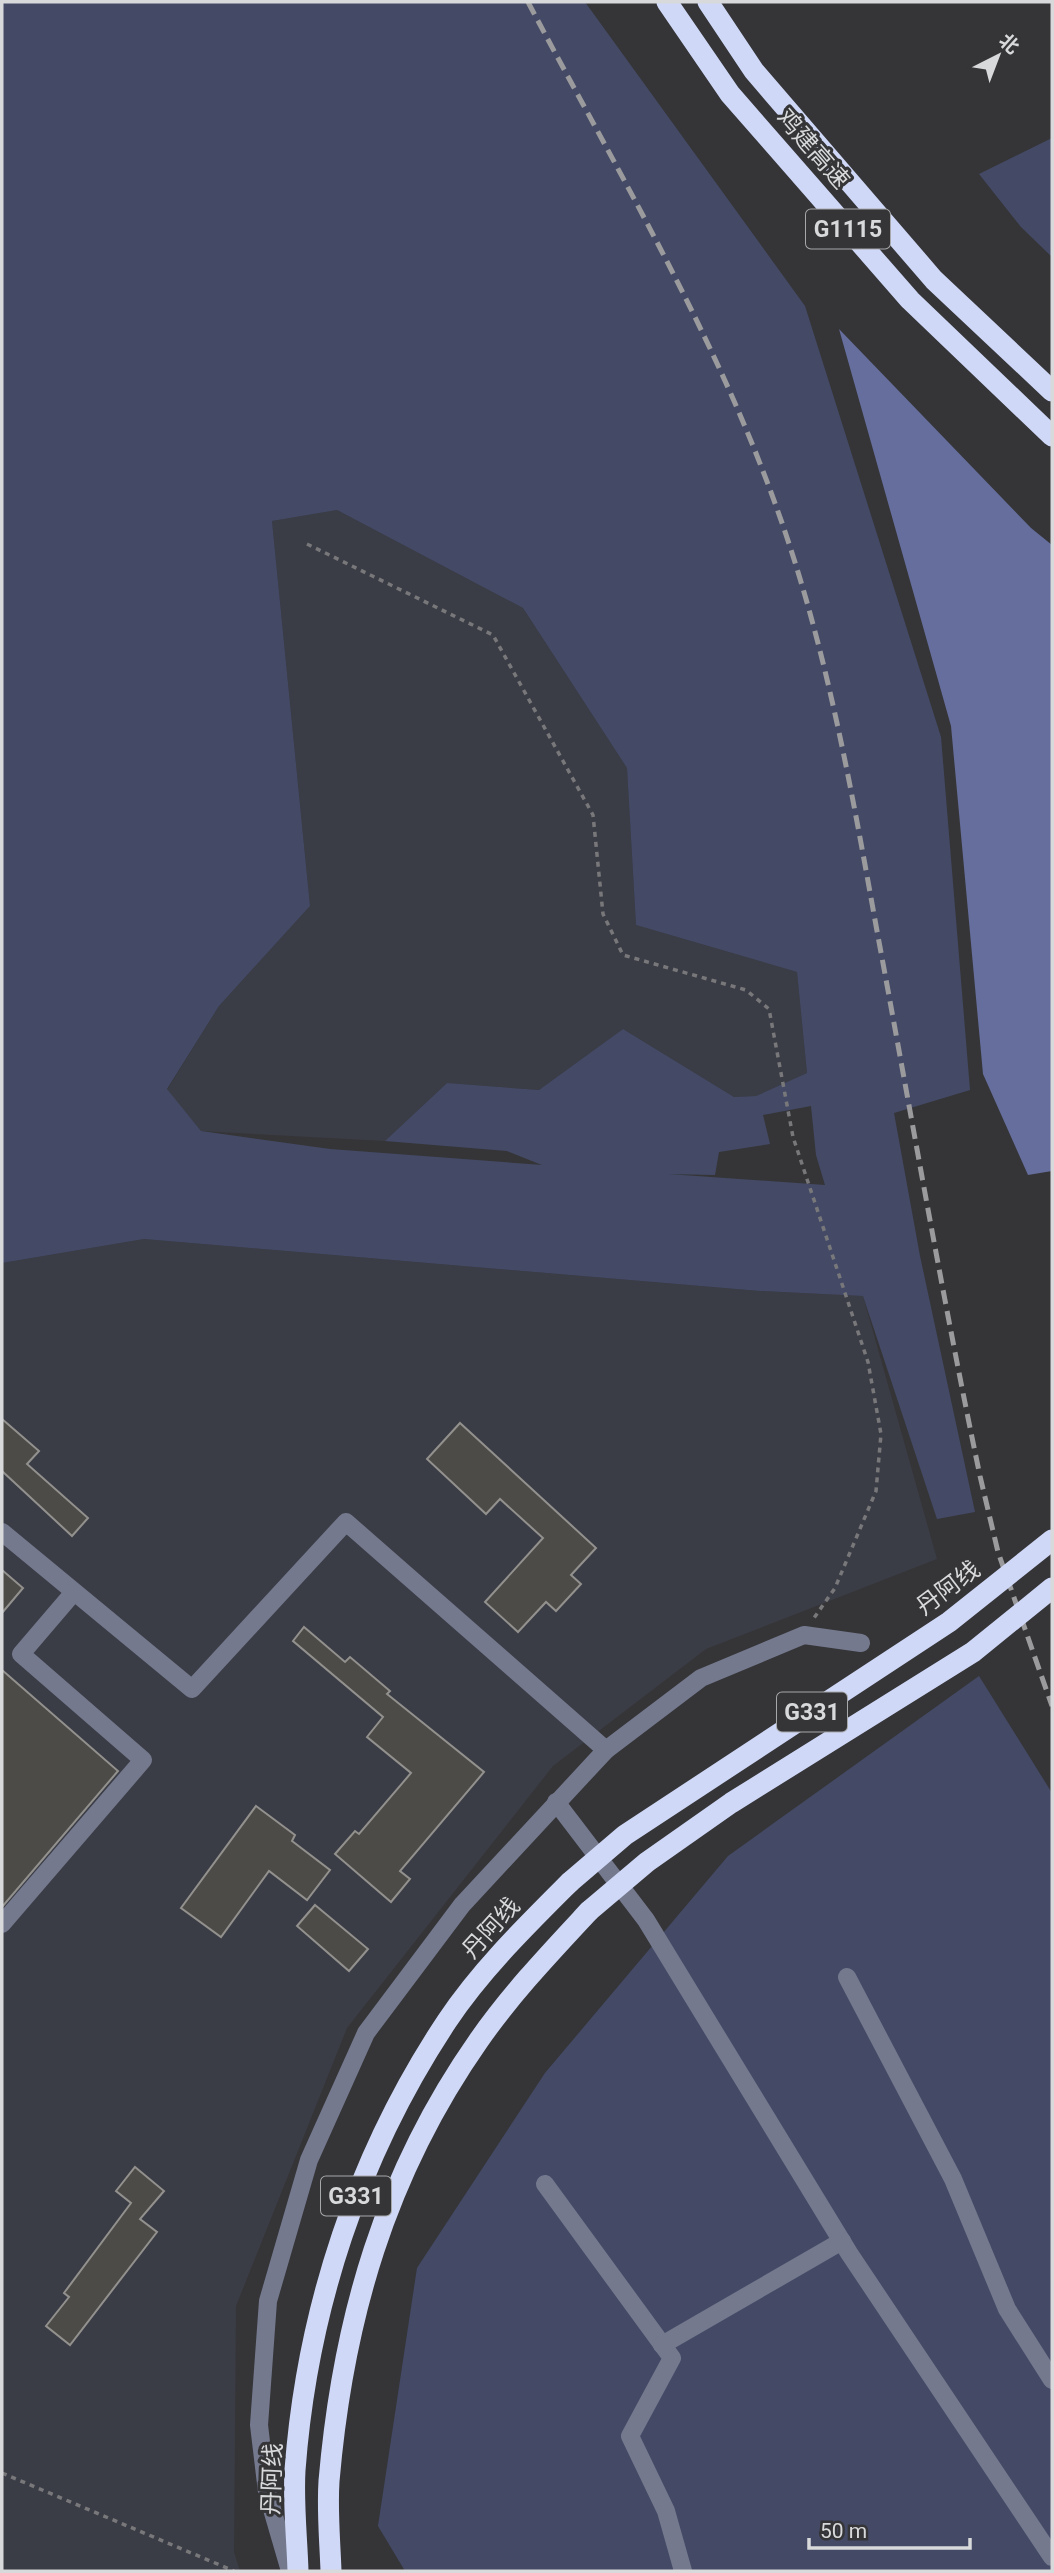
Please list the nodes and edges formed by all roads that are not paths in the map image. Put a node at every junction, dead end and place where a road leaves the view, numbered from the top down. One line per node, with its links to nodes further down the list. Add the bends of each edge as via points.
1 (667, 2): 4 (highway, 鸡建高速 / G1115, via 730,94 910,300)
2 (708, 2): 3 (highway, 鸡建高速 / G1115, via 754,71 934,280)
3 (1052, 391)
4 (1052, 436)
5 (2, 1532): 8 (street)
6 (1052, 1540): 20 (highway, 丹阿线 / G331, bridge, via 949,1622 625,1835 506,1946 447,2020 366,2169 334,2255 307,2365 295,2472)
7 (1052, 1588): 21 (highway, G331, bridge, via 973,1652 648,1862 589,1911 479,2040 396,2185 366,2268 342,2383 329,2484)
8 (74, 1592): 10 (street, via 192,1689 346,1522); 12 (street, via 21,1654 143,1760)
9 (861, 1643): 10 (street, via 804,1635 701,1678)
10 (606, 1750): 11 (street)
11 (556, 1802): 15 (street, via 646,1920); 19 (street, via 462,1905 366,2033 309,2160 268,2301 259,2424 267,2492)
12 (2, 1924)
13 (847, 1977): 17 (street, via 953,2179 1007,2309)
14 (545, 2184): 16 (street)
15 (842, 2241): 16 (street); 18 (street)
16 (662, 2345): 22 (street, via 672,2358 630,2436 666,2511)
17 (1052, 2380)
18 (1052, 2557)
19 (290, 2571)
20 (298, 2571)
21 (331, 2571)
22 (683, 2571)

